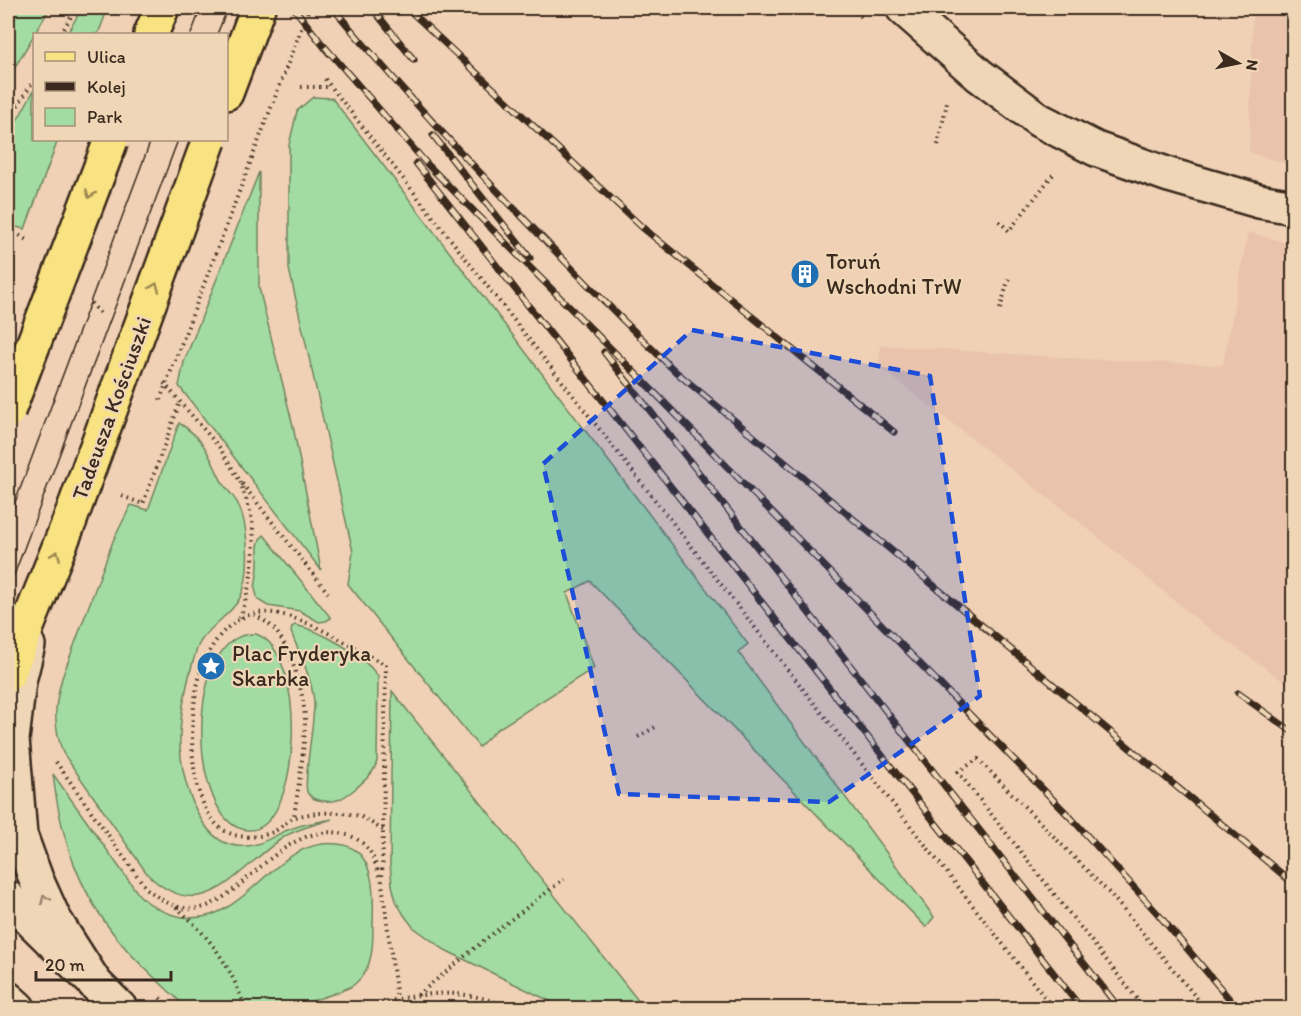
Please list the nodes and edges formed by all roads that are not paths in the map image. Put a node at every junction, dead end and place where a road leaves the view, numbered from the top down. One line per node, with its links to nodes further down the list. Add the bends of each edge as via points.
1 (162, 8): 4 (main road)
2 (258, 8): 5 (main road)
3 (906, 10): 8 (street, via 979,75 1039,120 1096,148 1169,175)
4 (152, 33)
5 (228, 88)
6 (111, 141): 9 (main road, one-way to 9, bridge)
7 (209, 141): 10 (main road, Tadeusza Kościuszki, one-way to 7, bridge)
8 (1293, 207)
9 (8, 411)
10 (42, 591): 11 (main road, Tadeusza Kościuszki); 13 (street, one-way to 10, via 54,919 20,836 12,739 19,681)
11 (8, 674)
12 (8, 898): 13 (street)
13 (96, 985): 16 (street)
14 (8, 999): 15 (street)
15 (18, 1008)
16 (120, 1008)

